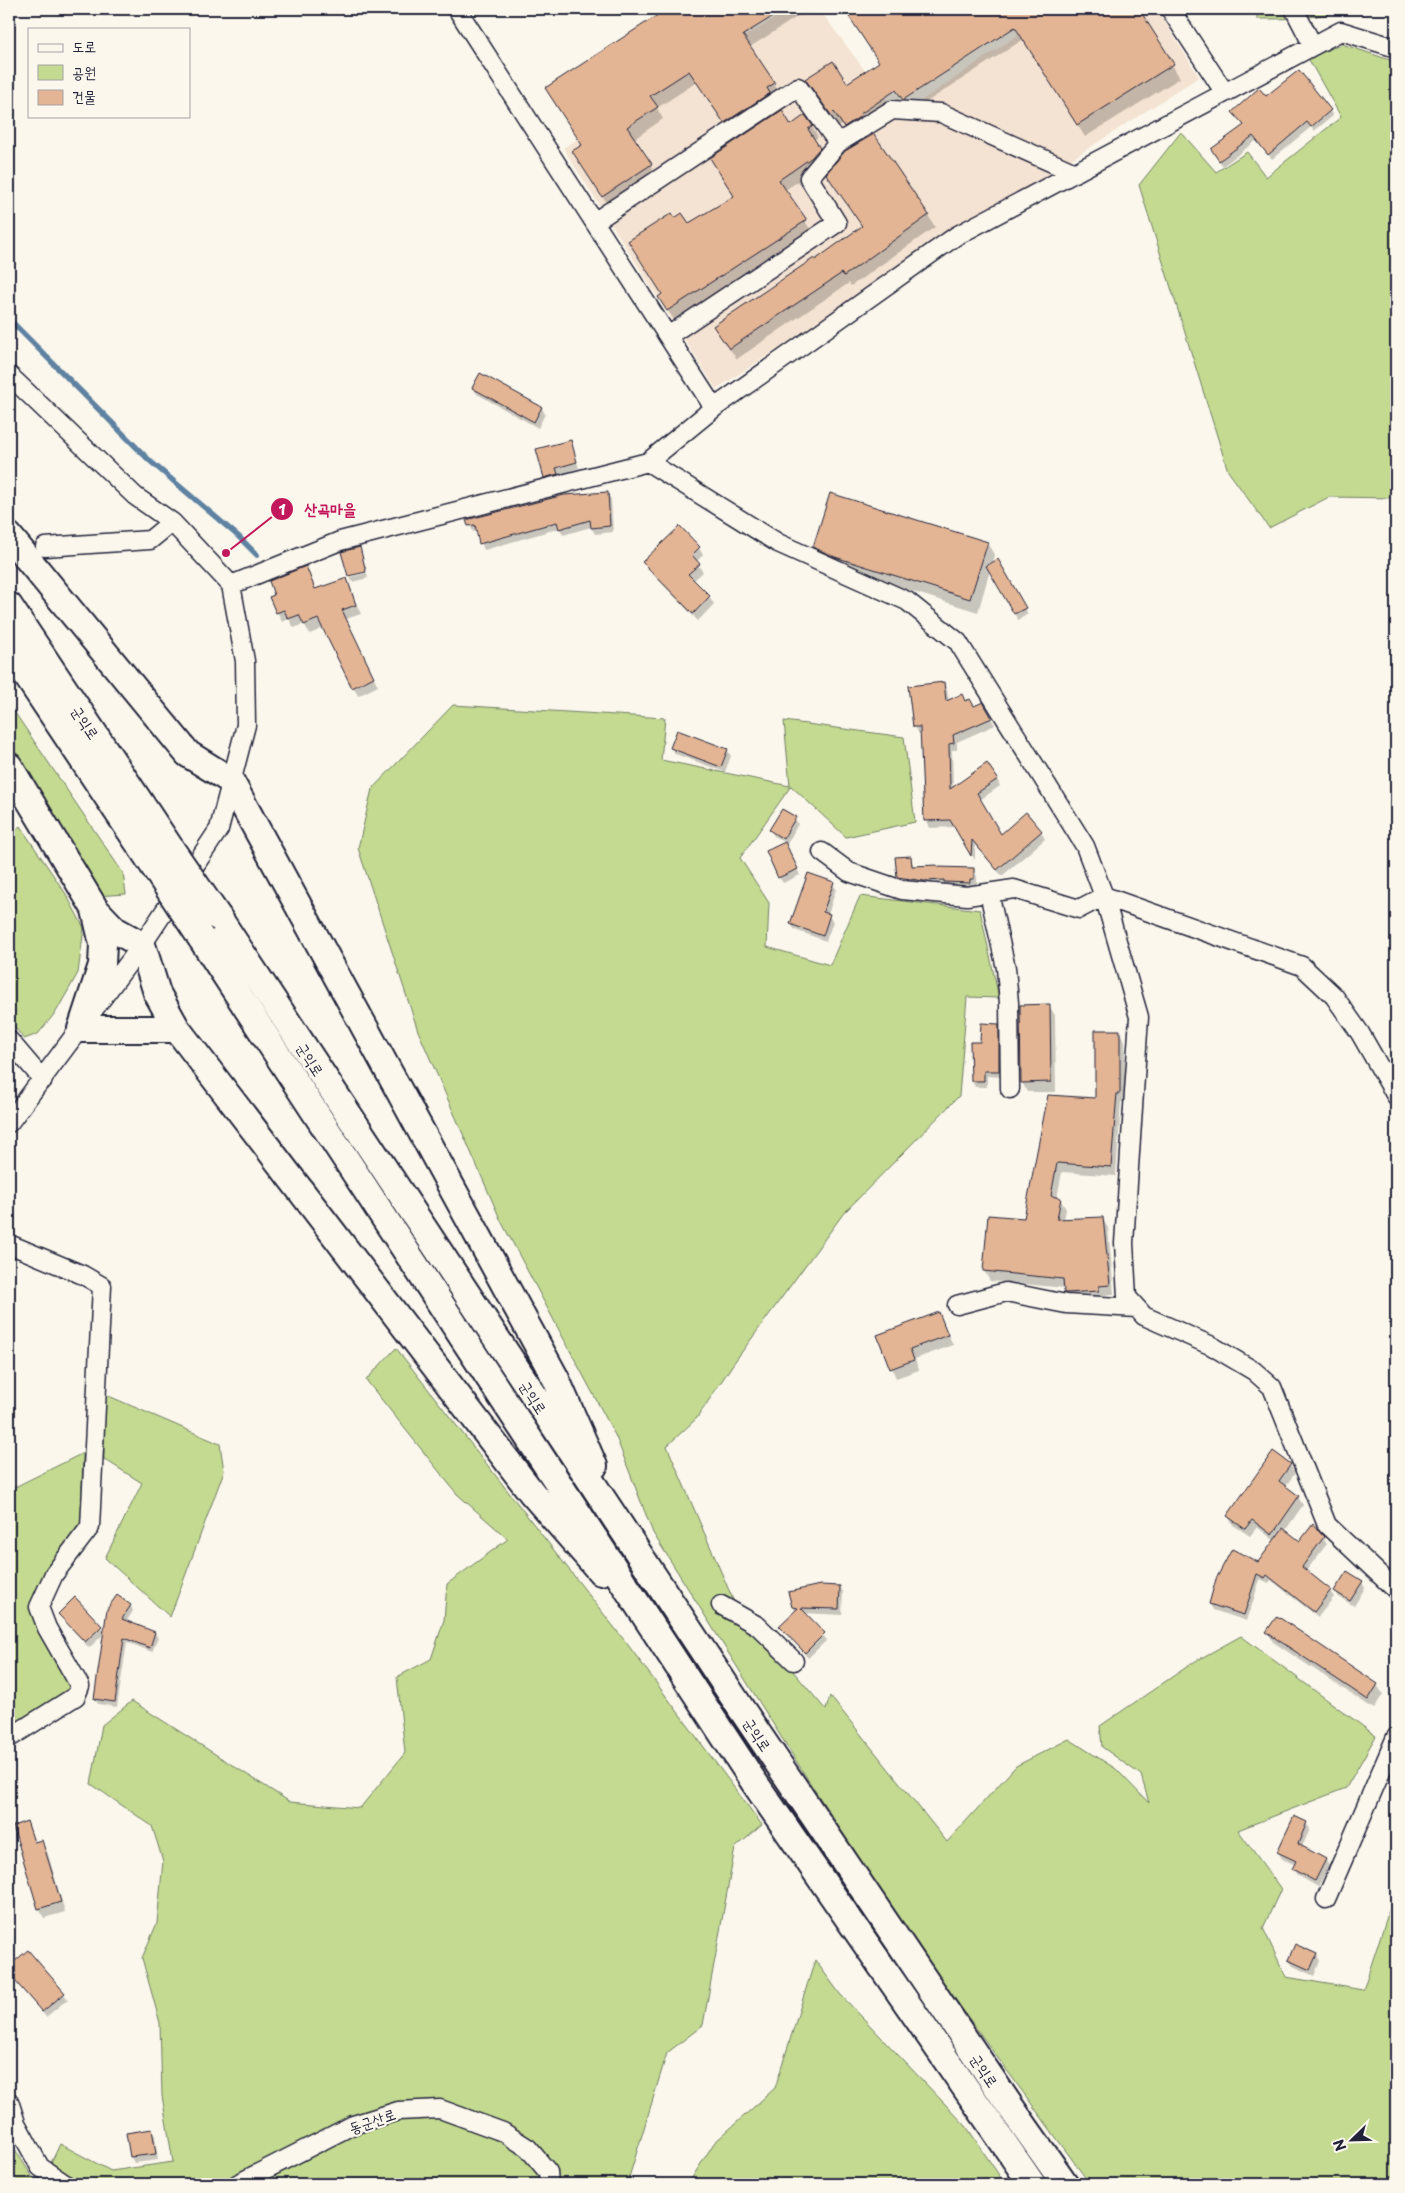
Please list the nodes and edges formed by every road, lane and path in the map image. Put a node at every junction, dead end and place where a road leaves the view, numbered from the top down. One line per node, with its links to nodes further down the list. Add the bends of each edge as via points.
1 (457, 9): 9 (street)
2 (1170, 9): 6 (street)
3 (1294, 9): 4 (street)
4 (1313, 46): 5 (street, via 1340,31); 6 (street)
5 (1396, 48)
6 (1226, 93): 8 (street)
7 (838, 143): 8 (street, via 892,110 941,113); 9 (street, via 798,87); 10 (street, via 809,178 836,223)
8 (1075, 173): 12 (street, via 956,236)
9 (594, 222): 10 (street)
10 (668, 336): 12 (street)
11 (9, 375): 14 (street, via 135,496)
12 (714, 408): 13 (street)
13 (648, 462): 17 (street, via 340,541); 25 (street, via 778,543 907,601 958,642 1085,846)
14 (172, 522): 16 (street, via 150,540); 17 (street)
15 (9, 536): 21 (highway, via 188,754)
16 (45, 547)
17 (231, 585): 21 (street, via 245,661 246,725)
18 (9, 606): 23 (highway, 군익로)
19 (9, 649): 23 (highway, 군익로)
20 (9, 766): 26 (highway)
21 (230, 780): 27 (street, via 219,829); 38 (highway, via 556,1379)
22 (822, 852): 24 (street, via 849,872 902,890 967,896)
23 (163, 859): 38 (highway, 군익로, bridge, via 218,917); 41 (highway, 군익로, bridge, via 201,938)
24 (989, 893): 25 (street, via 1014,889 1079,909); 32 (street, via 1006,968)
25 (1104, 896): 33 (street, via 1302,966 1334,996 1360,1033); 37 (street, via 1139,1017 1124,1243 1127,1297)
26 (95, 909): 27 (highway, via 114,930); 28 (highway, via 103,944 102,965)
27 (142, 945): 28 (street); 29 (highway, via 157,993)
28 (81, 1029): 29 (highway); 31 (street)
29 (177, 1030): 41 (highway, via 532,1493)
30 (9, 1040): 31 (street)
31 (42, 1080): 34 (street)
32 (1010, 1089)
33 (1396, 1096)
34 (9, 1123)
35 (9, 1244): 44 (street, via 102,1286 90,1527 54,1574 40,1608 46,1628 80,1686 76,1696)
36 (957, 1305): 37 (street, via 1006,1292 1066,1304)
37 (1137, 1308): 39 (street, via 1144,1316 1212,1346 1254,1371 1272,1387 1327,1525)
38 (621, 1529): 51 (highway, 군익로)
39 (1396, 1590)
40 (721, 1605): 42 (street, via 758,1626)
41 (660, 1638): 50 (highway, 군익로, via 754,1782)
42 (794, 1661)
43 (1396, 1737): 45 (street)
44 (9, 1738)
45 (1326, 1900)
46 (9, 2101): 47 (street, via 16,2123 40,2167)
47 (65, 2184)
48 (237, 2184): 49 (street, 동군산로, via 353,2125 398,2110 440,2108 503,2132 528,2148 548,2172)
49 (549, 2184)
50 (1032, 2184)
51 (1065, 2184)

